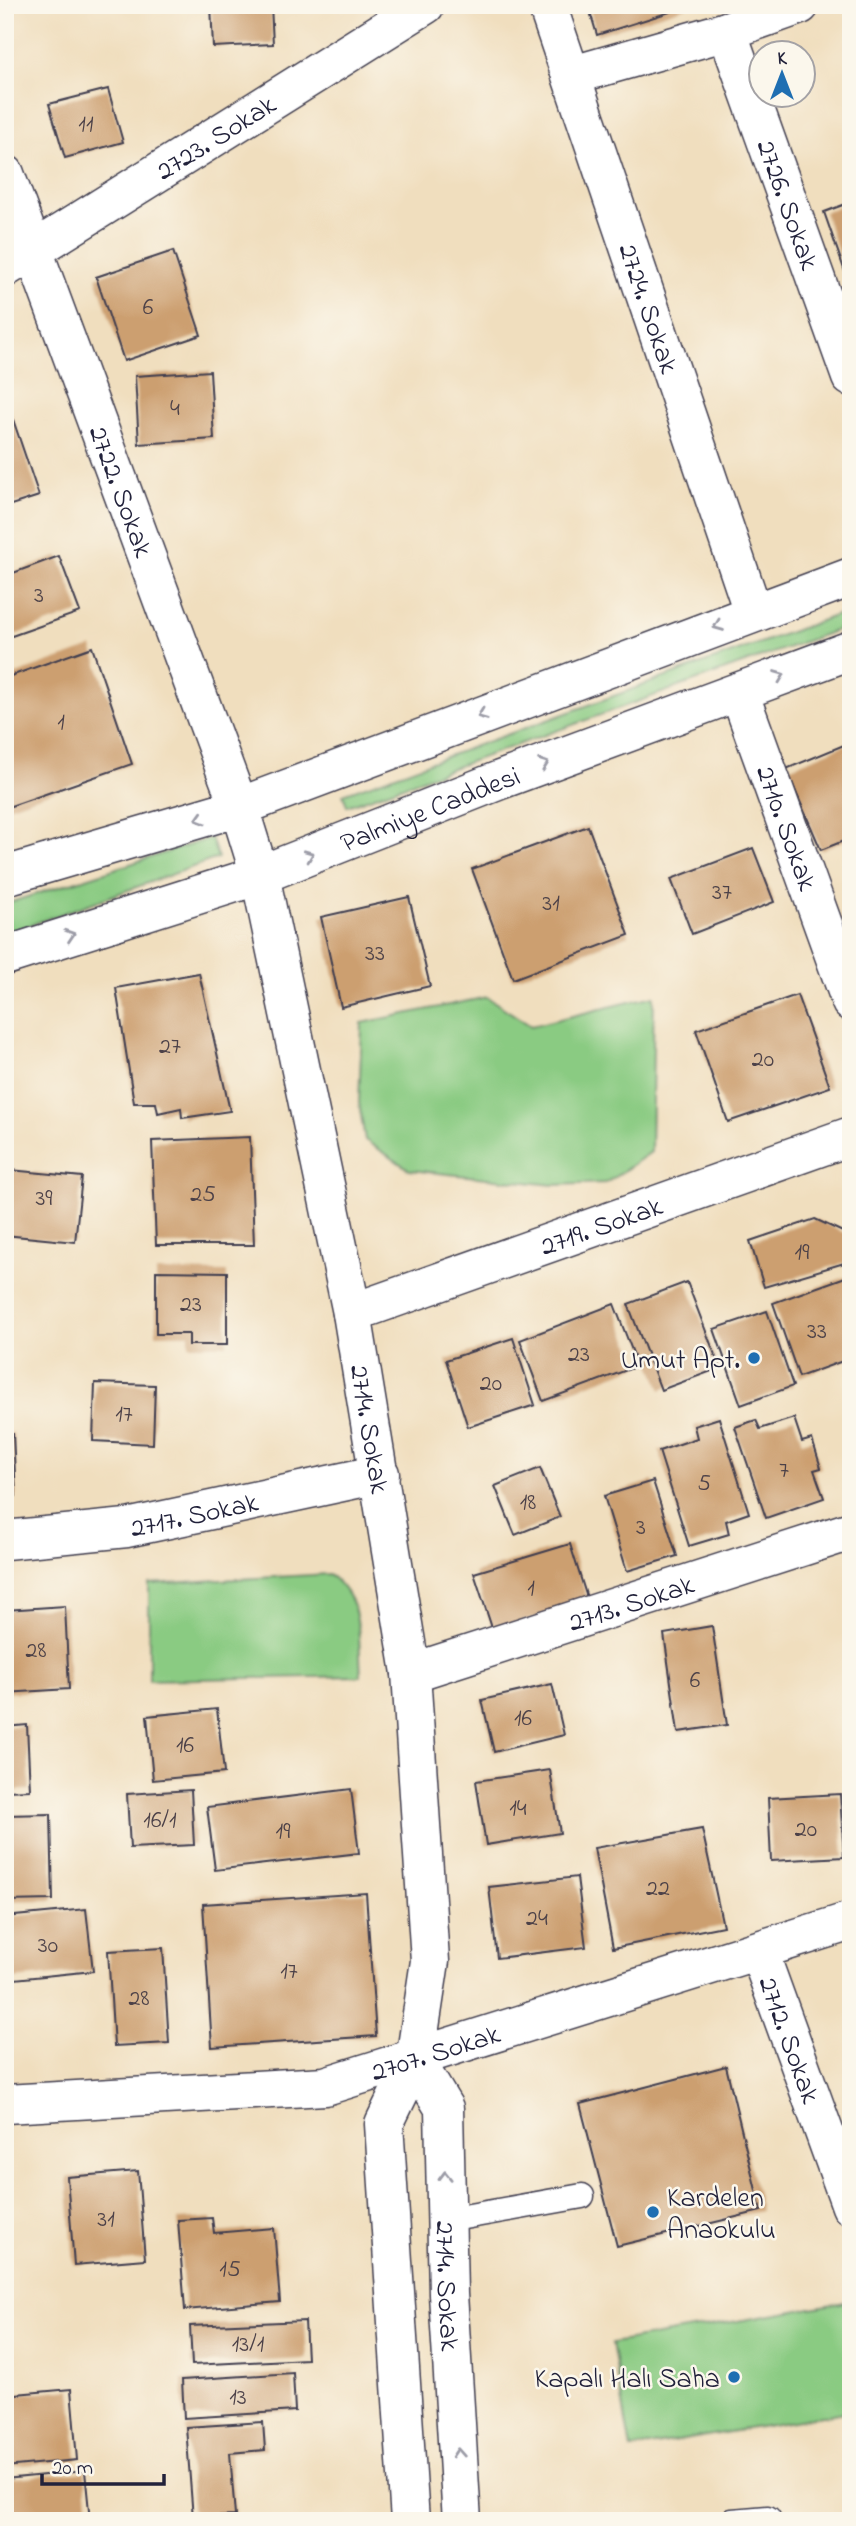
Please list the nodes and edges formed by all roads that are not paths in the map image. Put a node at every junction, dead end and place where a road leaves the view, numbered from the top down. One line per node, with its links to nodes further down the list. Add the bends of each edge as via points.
1 (425, 5): 7 (street, 2723. Sokak)
2 (547, 5): 5 (street, 2724. Sokak)
3 (800, 5): 4 (street)
4 (727, 31): 5 (street); 8 (street, 2726. Sokak)
5 (573, 75): 10 (street, 2724. Sokak)
6 (5, 174): 7 (street, 2722. Sokak)
7 (14, 258): 13 (street, 2722. Sokak)
8 (851, 377)
9 (851, 577): 10 (street)
10 (753, 612): 13 (street, one-way to 13)
11 (851, 650): 12 (street, Palmiye Caddesi, one-way to 11)
12 (738, 692): 14 (street, Palmiye Caddesi, one-way to 12); 17 (street, 2710. Sokak)
13 (239, 807): 14 (street, 2714. Sokak); 15 (street, one-way to 15)
14 (260, 875): 16 (street, Palmiye Caddesi, one-way to 14); 19 (street, 2714. Sokak)
15 (5, 876)
16 (5, 956)
17 (851, 1002)
18 (851, 1136): 19 (street, 2719. Sokak)
19 (352, 1313): 20 (street, 2714. Sokak)
20 (380, 1474): 22 (street, 2717. Sokak, via 127,1528); 23 (street, 2714. Sokak)
21 (851, 1531): 23 (street, 2713. Sokak)
22 (5, 1539)
23 (411, 1673): 26 (street, 2714. Sokak, via 430,1961)
24 (851, 1922): 25 (street, 2707. Sokak)
25 (759, 1952): 26 (street, 2707. Sokak); 29 (street, 2712. Sokak)
26 (415, 2060): 27 (street, 2707. Sokak, via 325,2086); 30 (street, 2714. Sokak, one-way to 26, via 444,2108); 32 (street, 2714. Sokak, via 384,2124)
27 (5, 2104)
28 (582, 2196): 30 (lane)
29 (851, 2206)
30 (447, 2220): 33 (street, 2714. Sokak, one-way to 30)
31 (768, 2518): 34 (lane)
32 (410, 2521)
33 (462, 2521)
34 (732, 2521)

